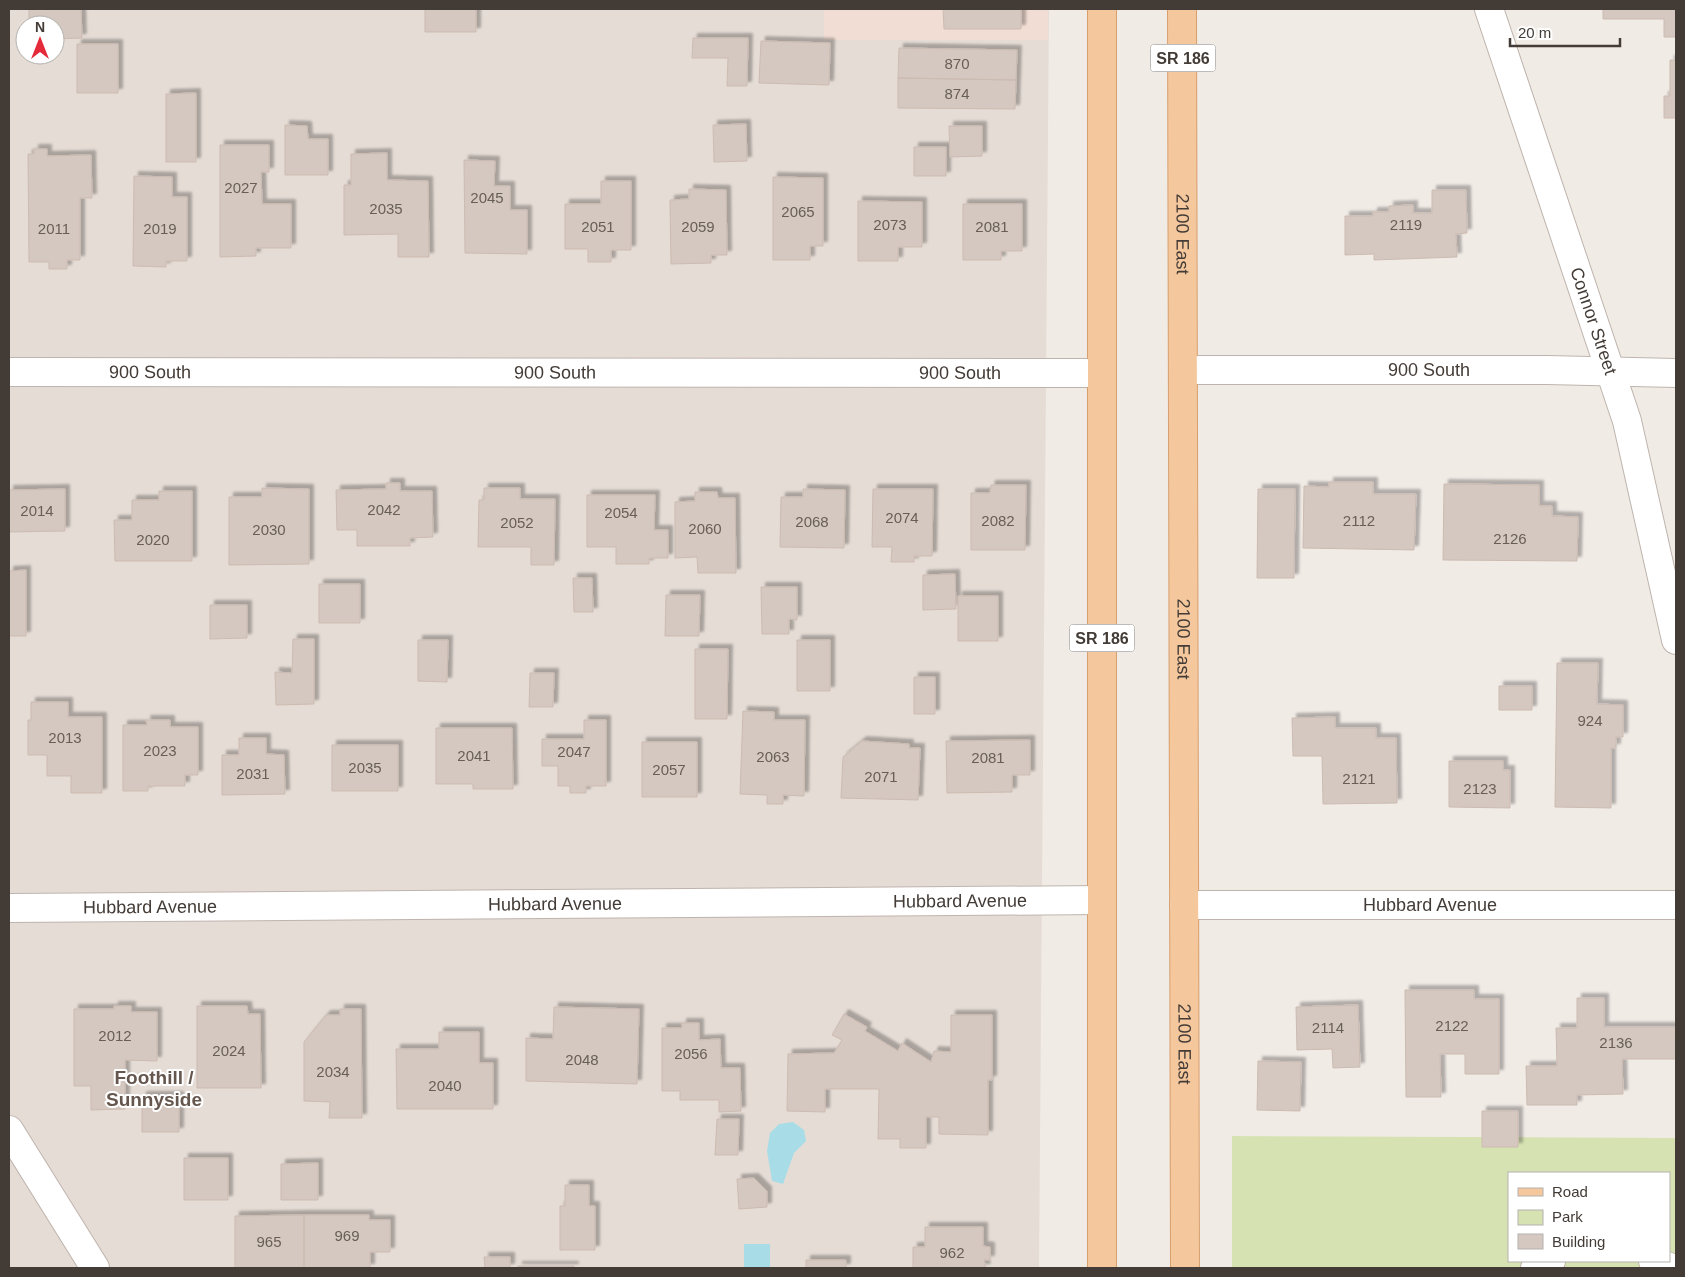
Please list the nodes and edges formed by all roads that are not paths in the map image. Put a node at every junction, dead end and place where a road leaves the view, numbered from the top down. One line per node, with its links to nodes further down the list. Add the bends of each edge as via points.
1 (1102, 9): 7 (main road, SR 186)
2 (1182, 9): 4 (main road, 2100 East / SR 186)
3 (1489, 9): 5 (street, Connor Street)
4 (1183, 370): 5 (street, 900 South); 11 (main road, 2100 East / SR 186)
5 (1609, 371): 8 (street, 900 South); 9 (street, Connor Street, via 1626,421)
6 (9, 372): 7 (street, 900 South)
7 (1102, 373): 10 (main road, SR 186)
8 (1676, 373)
9 (1676, 640)
10 (1102, 900): 13 (street, Hubbard Avenue); 18 (main road, SR 186)
11 (1184, 905): 12 (street, Hubbard Avenue); 19 (main road, 2100 East / SR 186)
12 (1676, 905)
13 (9, 908)
14 (9, 1130): 17 (street)
15 (1549, 1262): 20 (street)
16 (1656, 1262): 21 (street)
17 (95, 1268)
18 (1102, 1268)
19 (1185, 1268)
20 (1535, 1268)
21 (1672, 1268)

